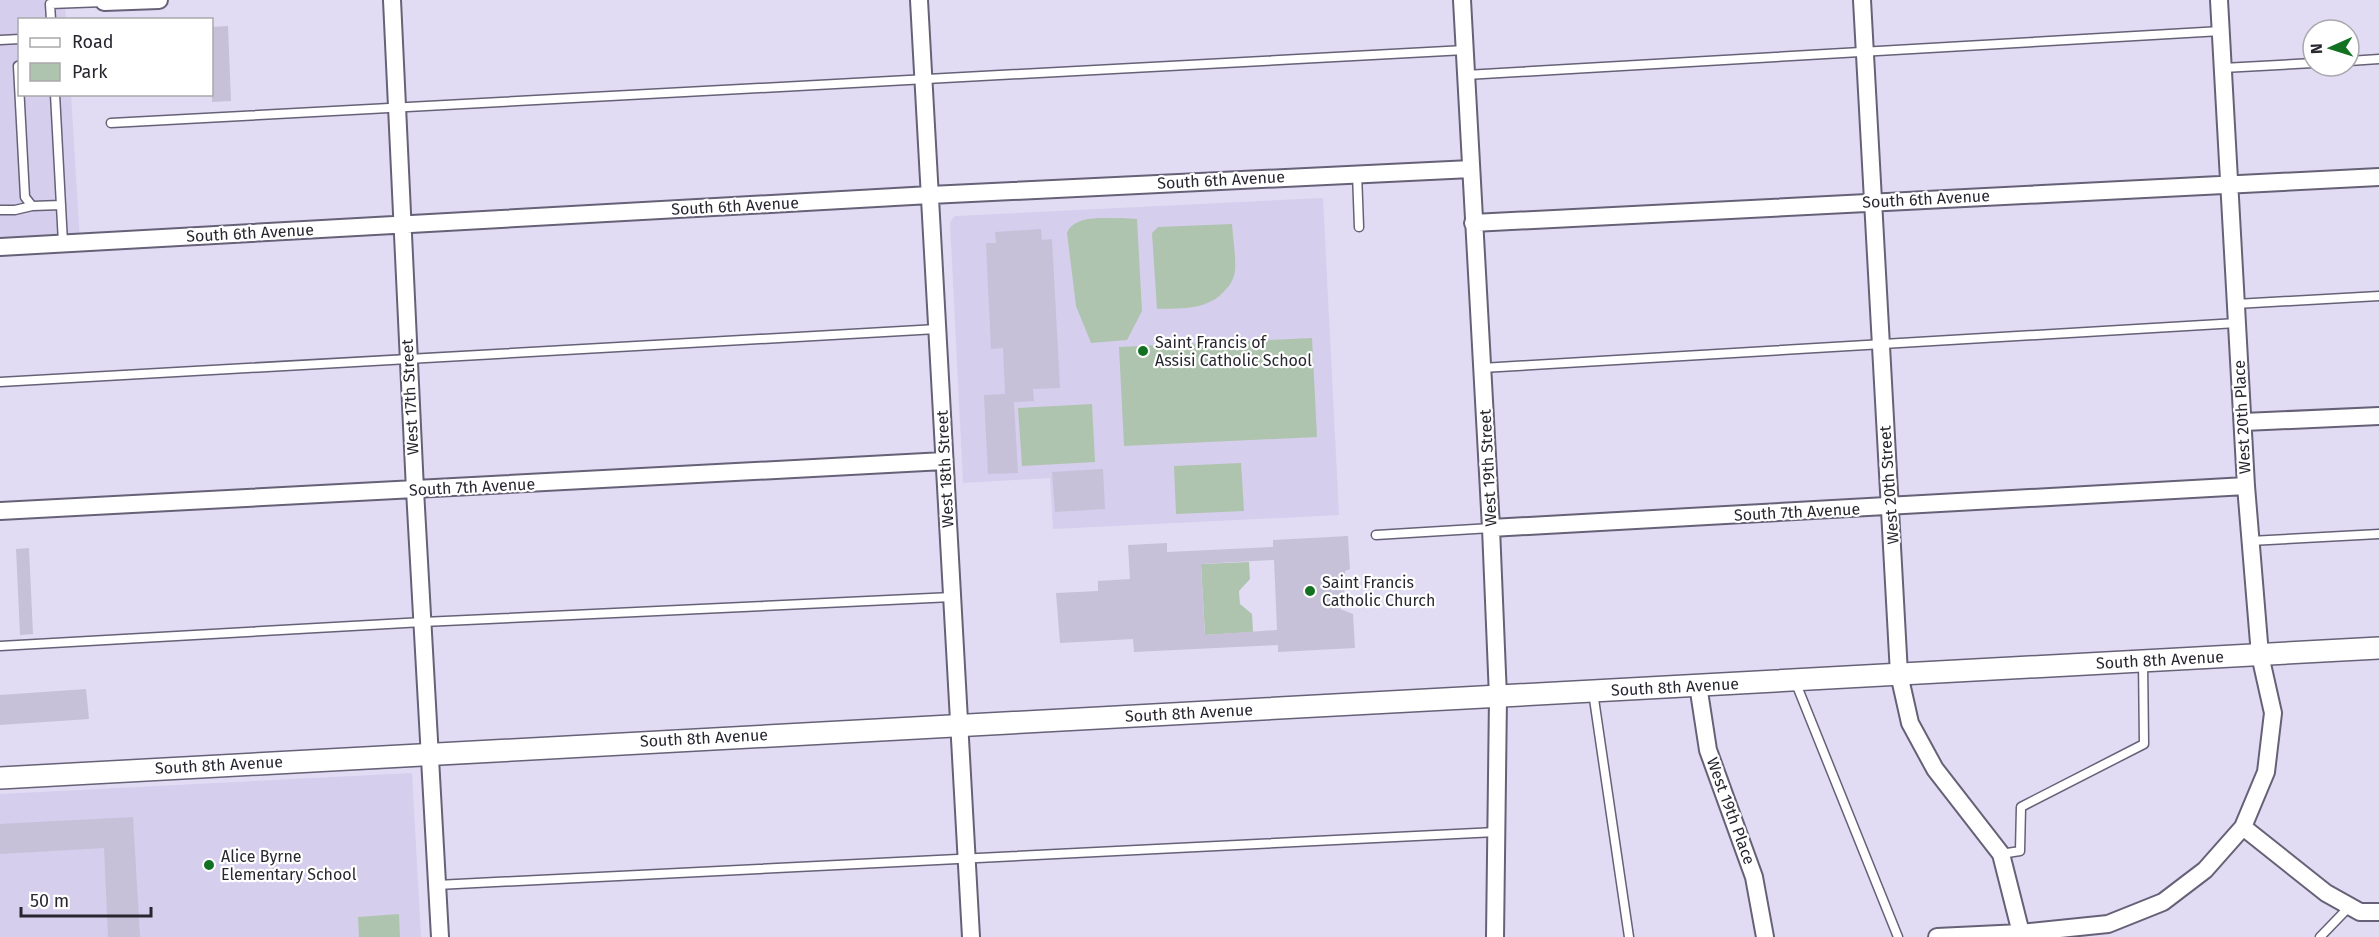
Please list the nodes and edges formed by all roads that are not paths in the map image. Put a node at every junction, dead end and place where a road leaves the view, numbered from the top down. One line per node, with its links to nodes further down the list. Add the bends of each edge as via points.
1 (147, 0): 2 (street); 8 (street)
2 (159, 0)
3 (392, 0): 23 (street, West 17th Street)
4 (919, 0): 20 (street, West 18th Street)
5 (1462, 0): 13 (street, West 19th Street)
6 (1862, 0): 14 (street, West 20th Street)
7 (2219, 0): 10 (street, West 20th Place)
8 (104, 2): 9 (lane, via 50,4)
9 (51, 18)
10 (2221, 31): 14 (lane); 18 (street, West 20th Place)
11 (18, 39): 12 (lane)
12 (0, 40)
13 (1465, 50): 19 (street, West 19th Street); 20 (lane)
14 (1866, 51): 19 (lane); 30 (street, West 20th Street)
15 (2379, 59): 16 (lane)
16 (2361, 60)
17 (2301, 64): 18 (lane)
18 (2223, 68): 28 (street, West 20th Place)
19 (1466, 75): 25 (street, West 19th Street)
20 (924, 80): 23 (lane); 29 (street, West 18th Street)
21 (20, 96): 32 (lane, via 25,197)
22 (55, 96): 31 (lane)
23 (397, 109): 24 (lane); 35 (street, West 17th Street)
24 (111, 123)
25 (1471, 170): 26 (street, South 6th Avenue); 34 (street, West 19th Street)
26 (1357, 173): 29 (street, South 6th Avenue); 36 (lane)
27 (2379, 177): 28 (street, South 6th Avenue)
28 (2229, 184): 30 (street, South 6th Avenue); 40 (street, West 20th Place)
29 (930, 195): 35 (street, South 6th Avenue); 42 (street, West 18th Street)
30 (1874, 201): 34 (street, South 6th Avenue); 43 (street, West 20th Street)
31 (61, 205): 32 (lane); 37 (lane)
32 (32, 206): 33 (lane)
33 (0, 210)
34 (1473, 223): 45 (street, West 19th Street)
35 (402, 225): 37 (street, South 6th Avenue); 44 (street, West 17th Street)
36 (1359, 227)
37 (63, 243): 38 (street, South 6th Avenue)
38 (0, 247)
39 (2379, 296): 40 (lane)
40 (2236, 304): 41 (street, West 20th Place)
41 (2237, 323): 43 (lane); 48 (street, West 20th Place)
42 (937, 329): 44 (lane); 49 (street, West 18th Street)
43 (1880, 345): 45 (lane); 52 (street, West 20th Street)
44 (408, 359): 46 (lane); 51 (street, West 17th Street)
45 (1482, 368): 54 (street, West 19th Street)
46 (0, 382)
47 (2379, 416): 48 (street)
48 (2244, 422): 50 (street, West 20th Place)
49 (944, 461): 51 (street, South 7th Avenue); 58 (street, West 18th Street)
50 (2246, 486): 52 (street, South 7th Avenue); 57 (street, West 20th Place)
51 (415, 490): 53 (street, South 7th Avenue); 59 (street, West 17th Street)
52 (1891, 507): 54 (street, South 7th Avenue); 64 (street, West 20th Street)
53 (0, 511)
54 (1491, 528): 56 (lane); 68 (street, West 19th Street)
55 (2379, 534): 57 (lane)
56 (1376, 535)
57 (2250, 541): 62 (street, West 20th Place)
58 (952, 597): 59 (lane); 69 (street, West 18th Street)
59 (423, 622): 60 (lane); 70 (street, West 17th Street)
60 (0, 646)
61 (2379, 648): 62 (street, South 8th Avenue)
62 (2260, 655): 63 (street, South 8th Avenue); 72 (street, West 20th Place, via 2273,713 2266,772)
63 (2143, 661): 64 (street, South 8th Avenue); 74 (lane, via 2145,744 2021,807 2020,851)
64 (1899, 674): 65 (street, South 8th Avenue); 74 (street, West 20th Street, via 1910,723 1930,760)
65 (1794, 680): 66 (street, South 8th Avenue); 85 (lane)
66 (1698, 685): 67 (street, South 8th Avenue); 84 (street, West 19th Place, via 1708,750 1754,877)
67 (1593, 691): 68 (street, South 8th Avenue); 83 (lane)
68 (1498, 697): 69 (street, South 8th Avenue); 73 (street, West 19th Street)
69 (959, 724): 70 (street, South 8th Avenue); 75 (street, West 18th Street)
70 (430, 753): 71 (street, South 8th Avenue); 76 (street, West 17th Street)
71 (0, 778)
72 (2243, 827): 77 (street, via 2326,893); 79 (street, West 20th Place, via 2205,870 2163,902 2108,924)
73 (1496, 832): 75 (lane); 82 (street, West 19th Street)
74 (2001, 854): 79 (street, West 20th Street)
75 (966, 858): 76 (lane); 81 (street, West 18th Street)
76 (437, 885): 80 (street, West 17th Street)
77 (2350, 906): 78 (street, via 2360,912); 87 (lane)
78 (2379, 912)
79 (2021, 935): 86 (street, West 20th Place)
80 (440, 937)
81 (971, 937)
82 (1495, 937)
83 (1629, 937)
84 (1765, 937)
85 (1898, 937)
86 (1938, 937)
87 (2320, 937)

